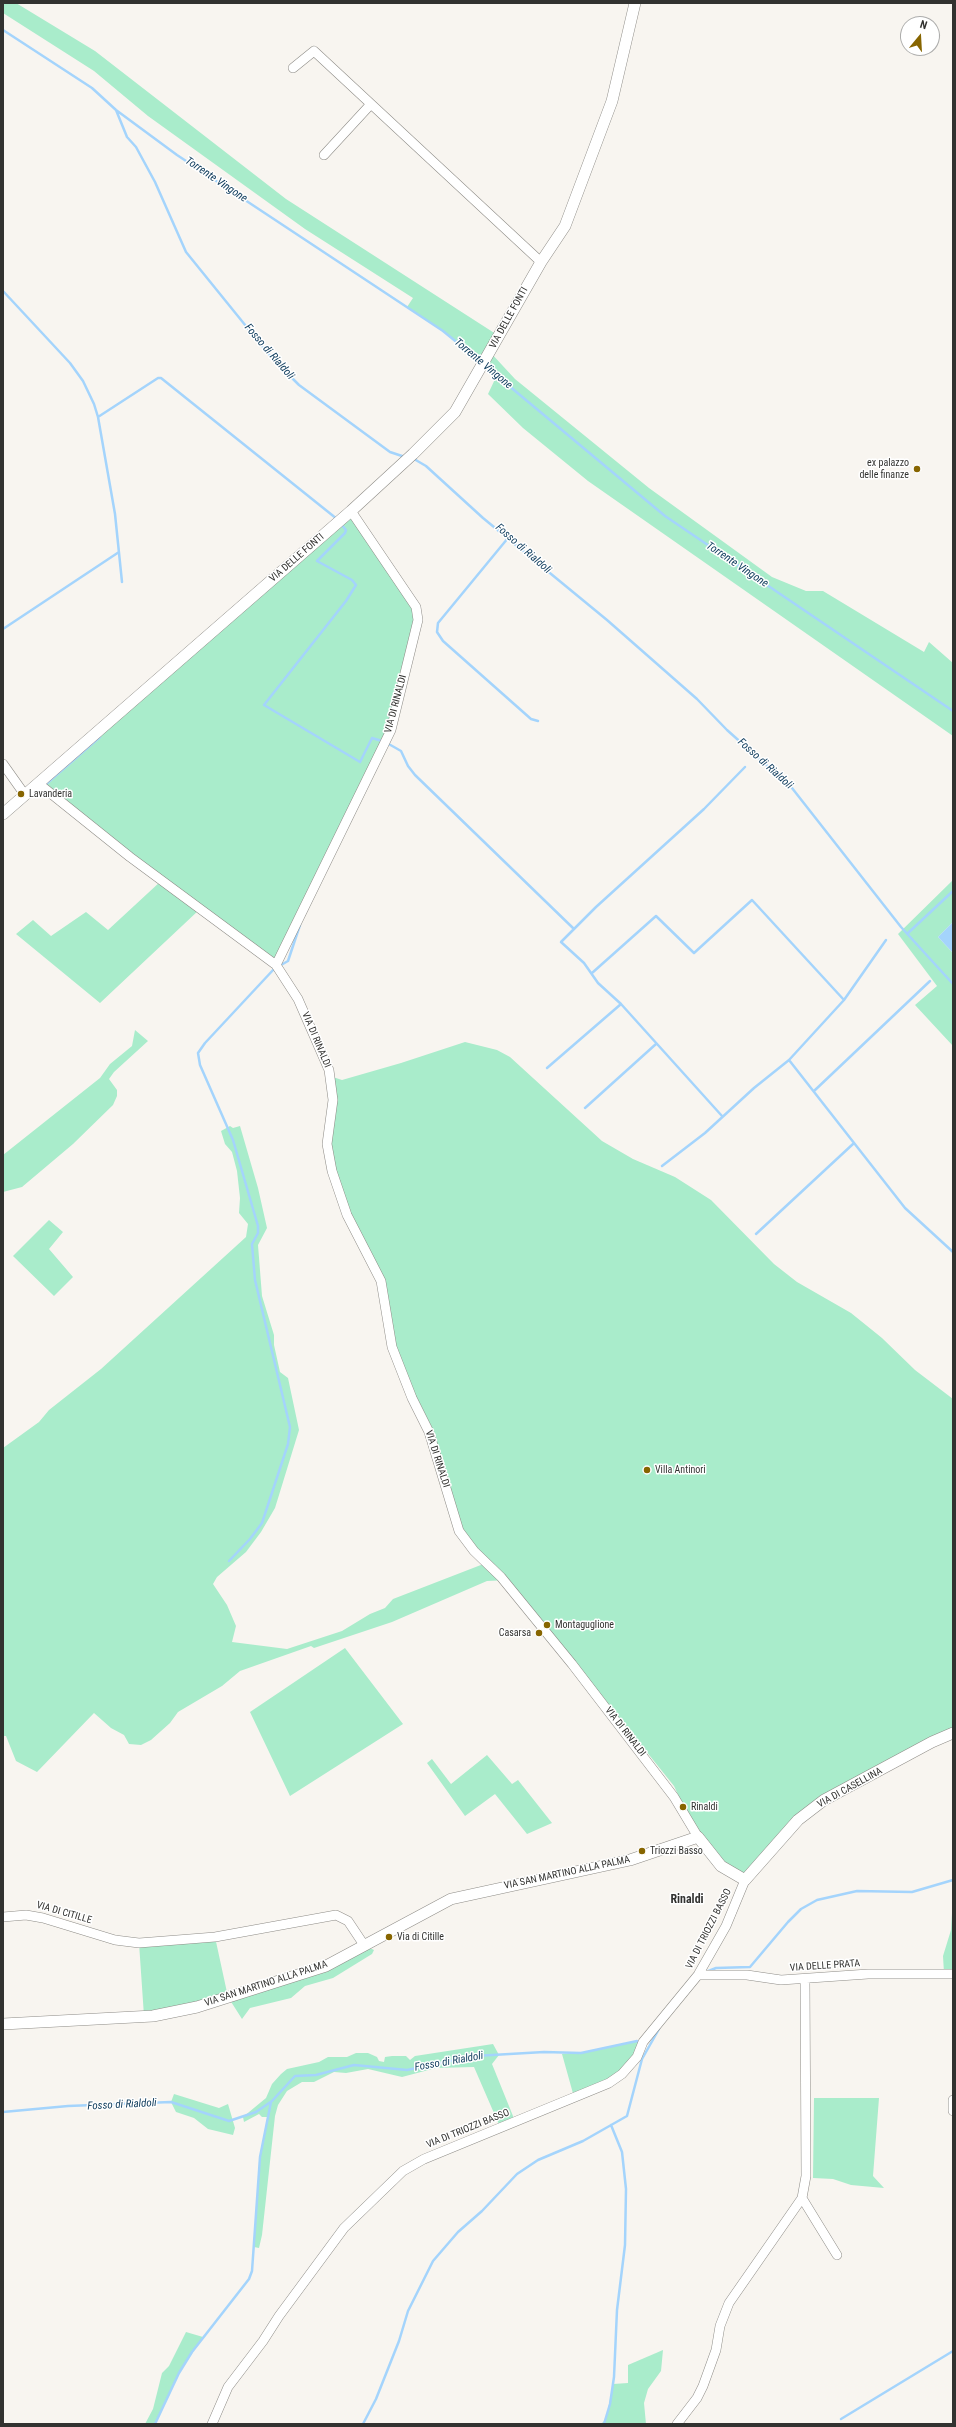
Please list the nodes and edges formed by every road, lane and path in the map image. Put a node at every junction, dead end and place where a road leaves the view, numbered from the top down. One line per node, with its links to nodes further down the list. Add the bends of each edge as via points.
1 (635, 3): 5 (street, VIA DELLE FONTI, via 612,101 565,226)
2 (293, 68): 3 (street, via 314,51)
3 (371, 104): 4 (street); 5 (street)
4 (324, 155)
5 (541, 262): 6 (street, VIA DELLE FONTI, via 455,412)
6 (351, 511): 8 (street, VIA DELLE FONTI); 11 (street, VIA DI RINALDI, via 416,607 418,620 391,730)
7 (3, 764): 9 (street)
8 (38, 784): 9 (street, VIA DELLE FONTI); 11 (street, VIA DI RINALDI, via 167,886)
9 (25, 795): 10 (street, VIA DELLE FONTI)
10 (3, 814)
11 (276, 965): 13 (street, VIA DI RINALDI, via 298,999 329,1070 333,1100 327,1144 332,1171 346,1215 381,1281 392,1347 412,1398 429,1432 460,1531 474,1551 501,1577 591,1688 674,1797)
12 (953, 1733): 14 (street, VIA DI CASELLINA, via 824,1800 798,1820)
13 (698, 1837): 14 (street, VIA DI RINALDI, via 721,1866); 16 (street, VIA SAN MARTINO ALLA PALMA, via 630,1860 451,1900)
14 (745, 1880): 18 (street, VIA DI TRIOZZI BASSO, via 726,1926)
15 (3, 1917): 16 (street, VIA DI CITILLE, via 26,1914 115,1940 139,1943 215,1937 336,1915 348,1921)
16 (364, 1945): 20 (street, VIA SAN MARTINO ALLA PALMA, via 326,1966 197,2007 153,2016)
17 (953, 1974): 19 (street, VIA DELLE PRATA, via 868,1974)
18 (698, 1975): 19 (street, VIA DELLE PRATA); 25 (street, VIA DI TRIOZZI BASSO, via 643,2042 637,2057 622,2074 609,2083 424,2159 403,2171 340,2234 228,2387)
19 (805, 1979): 23 (street, via 806,2176)
20 (3, 2024)
21 (953, 2100): 22 (street)
22 (953, 2111)
23 (802, 2198): 24 (street); 26 (street, via 729,2303 703,2386)
24 (837, 2255)
25 (212, 2424)
26 (677, 2424)

